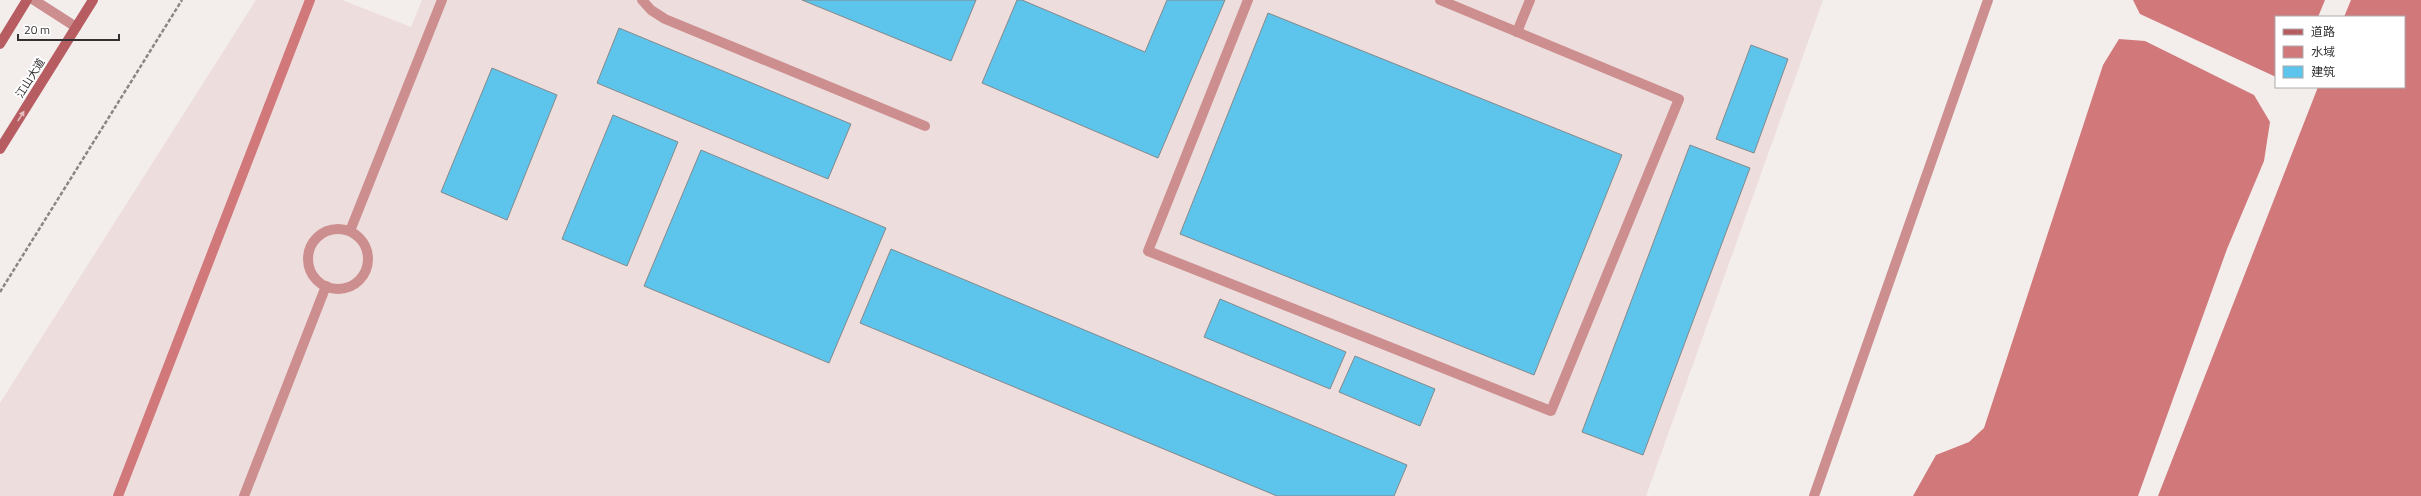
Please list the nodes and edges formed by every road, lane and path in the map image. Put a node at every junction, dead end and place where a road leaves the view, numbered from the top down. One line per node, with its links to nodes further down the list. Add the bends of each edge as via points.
1 (27, 0): 13 (street)
2 (34, 0): 11 (street)
3 (93, 0): 11 (street, 江山大道)
4 (182, 0): 18 (path)
5 (442, 0): 16 (street)
6 (642, 0): 14 (street, via 665,19)
7 (1248, 0): 12 (street, via 1148,251 1551,411 1679,99)
8 (1440, 0): 12 (street)
9 (1530, 0): 12 (street)
10 (1988, 0): 20 (street)
11 (76, 27): 15 (street, 江山大道, one-way to 11)
12 (1517, 32)
13 (0, 44)
14 (926, 126)
15 (0, 149)
16 (350, 231): 17 (street, via 338,228 329,230 313,242 309,251 310,270 315,278); 17 (street, via 364,242 368,252 366,271 352,286)
17 (326, 286): 19 (street)
18 (0, 292)
19 (244, 496)
20 (1814, 496)

